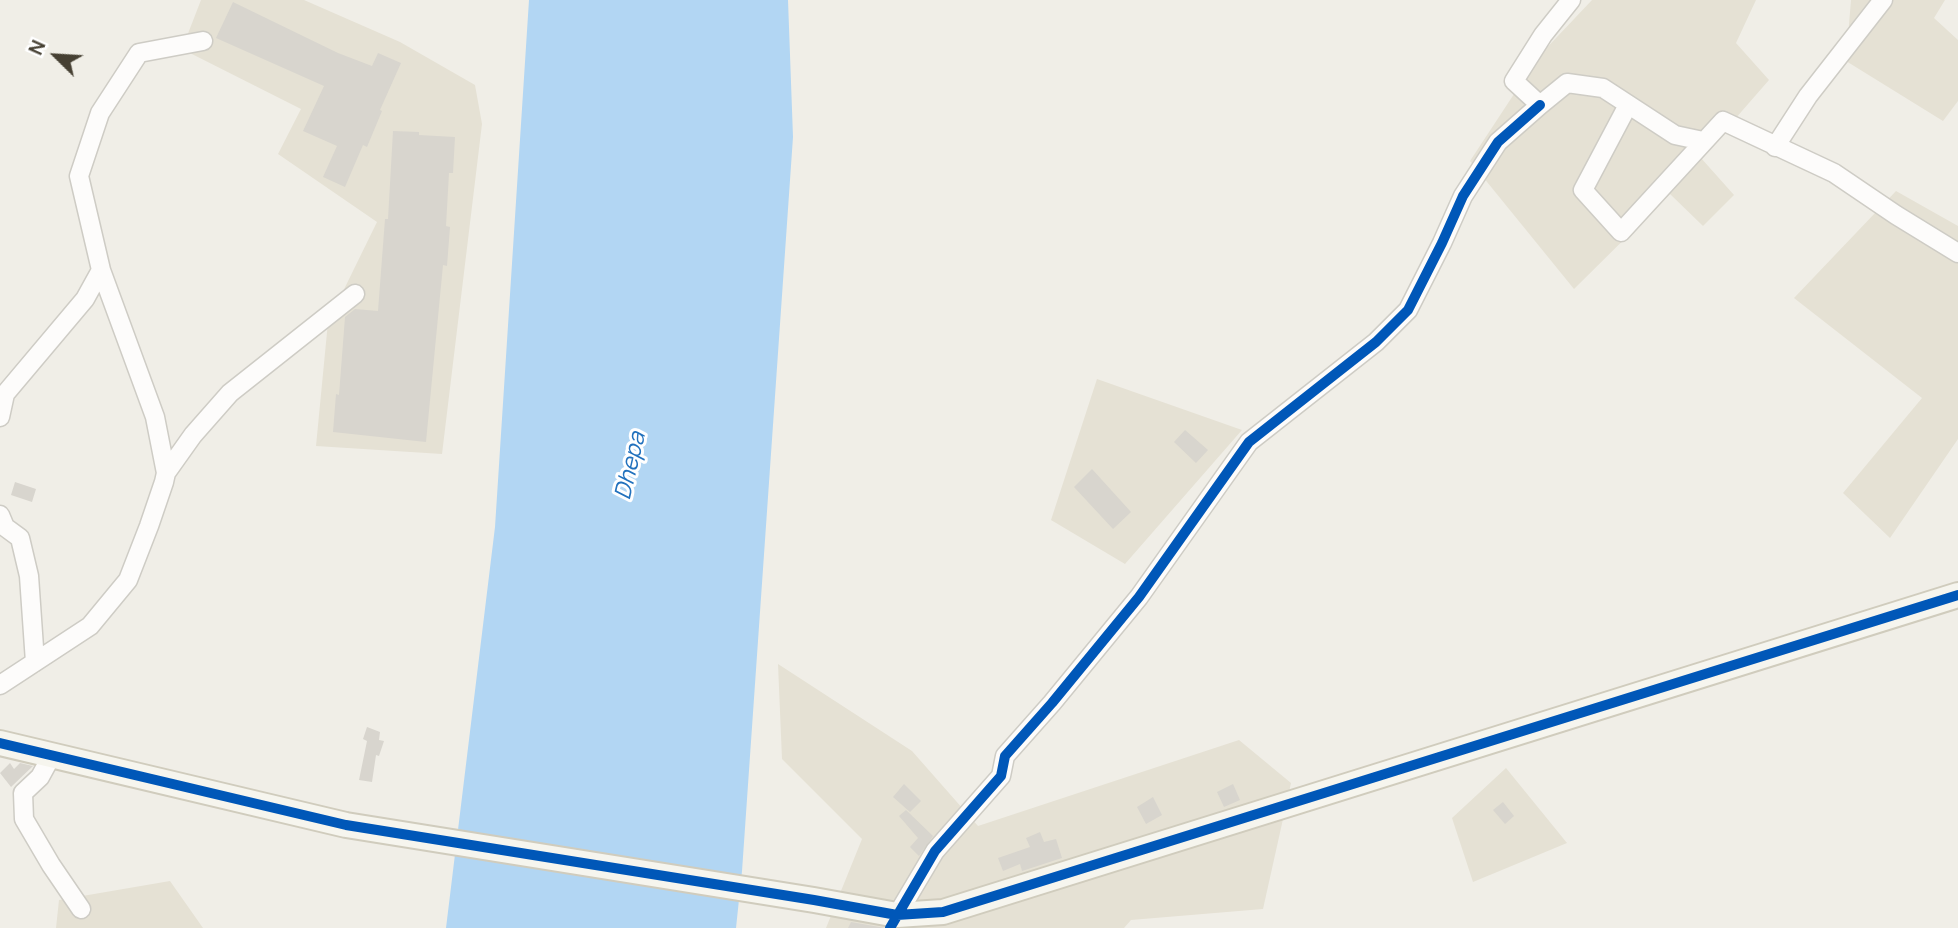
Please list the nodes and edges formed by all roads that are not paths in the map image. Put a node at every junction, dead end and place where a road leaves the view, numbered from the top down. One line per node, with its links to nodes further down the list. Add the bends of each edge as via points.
1 (1572, 0): 4 (street, via 1514,81)
2 (1882, 0): 7 (street)
3 (203, 41): 9 (street, via 139,53 100,113 79,176)
4 (1539, 105): 5 (street, via 1567,83 1603,88); 20 (street, via 1498,142 1477,174 1408,310 1376,342 1248,442 1139,597 1005,756 1001,776 935,851)
5 (1628, 105): 6 (street, via 1675,135); 6 (street, via 1583,190 1621,232)
6 (1703, 141): 7 (street, via 1723,121)
7 (1775, 147): 8 (street, via 1834,173)
8 (1958, 253)
9 (101, 270): 11 (street, via 85,299 5,394); 12 (street, via 155,417)
10 (355, 294): 12 (street, via 230,393)
11 (0, 417)
12 (166, 473): 15 (street, via 128,580 90,626)
13 (0, 515): 15 (street, via 5,527 20,538 29,576)
14 (1958, 595): 20 (street, via 943,912)
15 (35, 662): 16 (street)
16 (0, 685)
17 (0, 743): 18 (street)
18 (52, 755): 19 (street, via 23,793 24,818); 20 (street, via 346,825 814,900)
19 (81, 909)
20 (893, 921)

